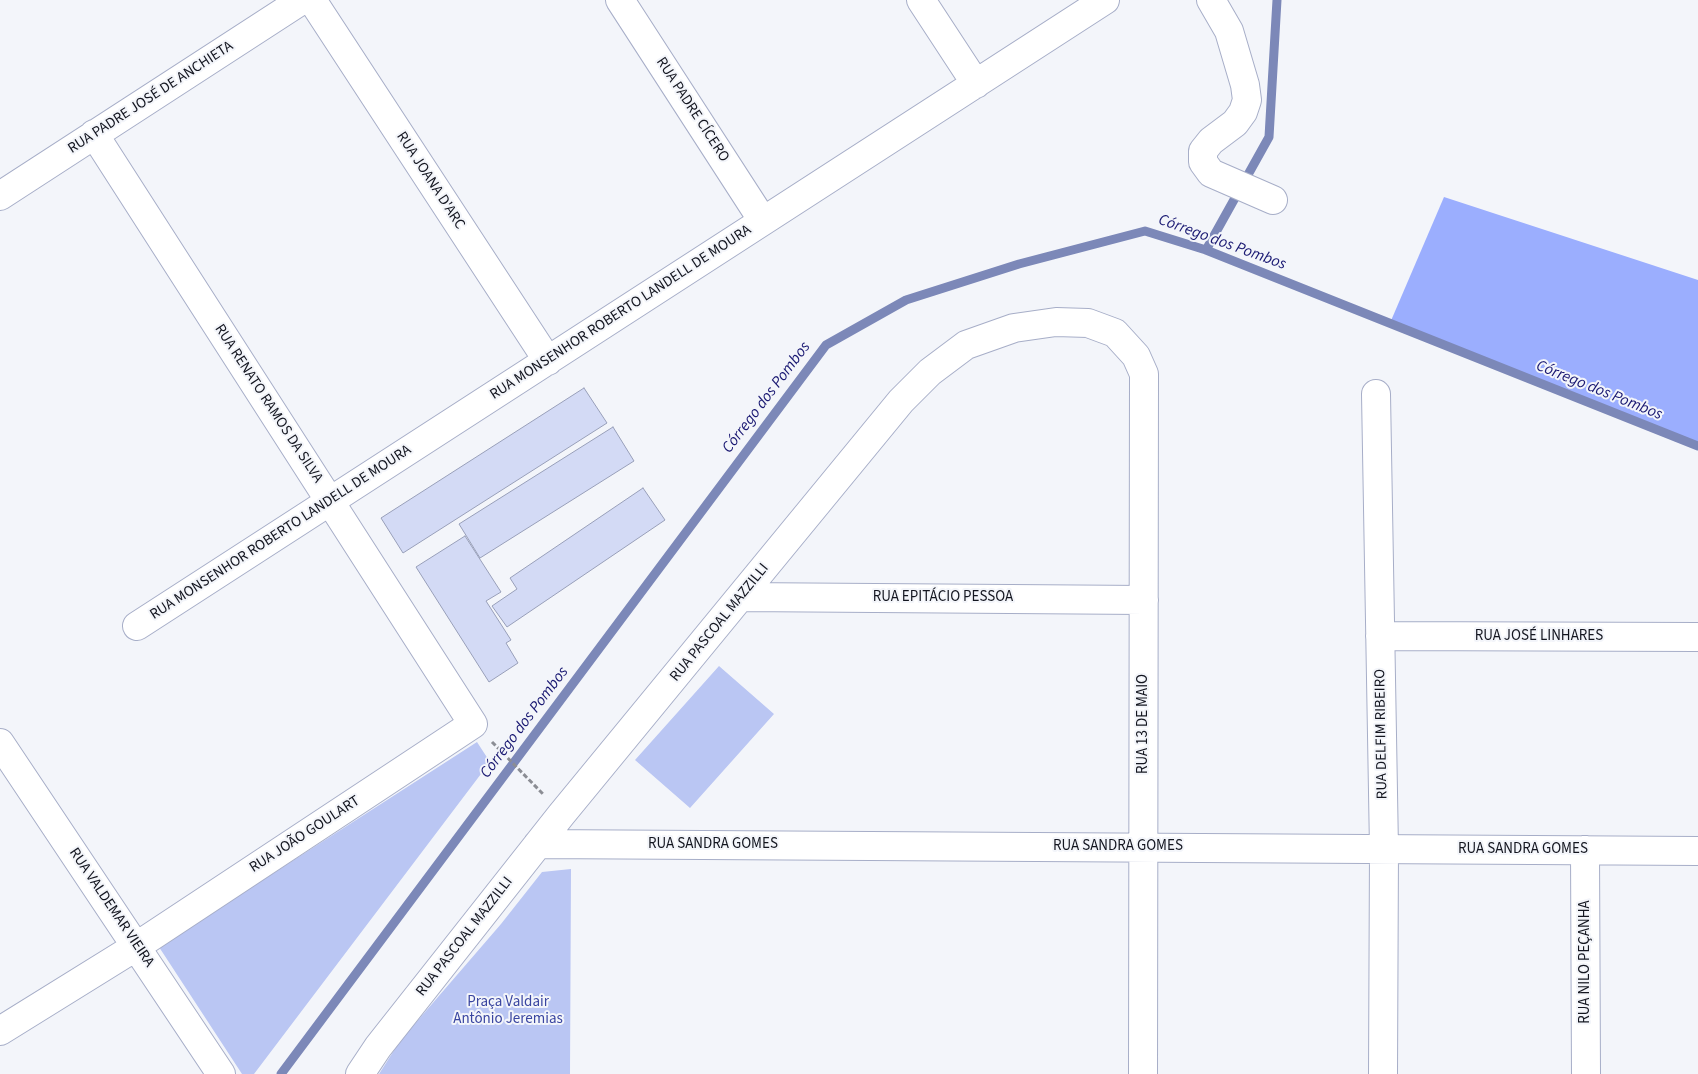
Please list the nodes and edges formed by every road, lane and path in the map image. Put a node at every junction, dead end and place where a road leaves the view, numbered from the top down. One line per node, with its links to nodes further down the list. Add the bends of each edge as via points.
1 (302, 0): 8 (street, RUA PADRE JOSÉ DE ANCHIETA)
2 (312, 0): 12 (street, RUA JOANA D'ARC)
3 (620, 0): 11 (street, RUA PADRE CÍCERO)
4 (921, 0): 7 (street)
5 (1105, 0): 7 (street, RUA MONSENHOR ROBERTO LANDELL DE MOURA)
6 (1211, 0): 10 (street, via 1229,31 1247,100 1235,122 1203,150 1203,162 1211,173)
7 (976, 84): 11 (street, RUA MONSENHOR ROBERTO LANDELL DE MOURA)
8 (94, 134): 9 (street, RUA PADRE JOSÉ DE ANCHIETA); 15 (street, RUA RENATO RAMOS DA SILVA)
9 (0, 196)
10 (1273, 200)
11 (763, 221): 12 (street, RUA MONSENHOR ROBERTO LANDELL DE MOURA)
12 (548, 361): 15 (street, RUA MONSENHOR ROBERTO LANDELL DE MOURA)
13 (1144, 374): 16 (street, RUA PASCOAL MAZZILLI, via 1136,356 1115,333 1088,323 1056,322 1014,328 966,345 930,372 901,401); 17 (street, RUA 13 DE MAIO)
14 (1376, 394): 19 (street, RUA DELFIM RIBEIRO)
15 (331, 501): 18 (street, RUA MONSENHOR ROBERTO LANDELL DE MOURA); 21 (street, RUA RENATO RAMOS DA SILVA)
16 (742, 597): 17 (street, RUA EPITÁCIO PESSOA); 25 (street, RUA PASCOAL MAZZILLI)
17 (1144, 600): 26 (street, RUA 13 DE MAIO)
18 (137, 626)
19 (1380, 636): 20 (street, RUA JOSÉ LINHARES); 27 (street, RUA DELFIM RIBEIRO)
20 (1698, 637)
21 (474, 724): 30 (street, RUA JOÃO GOULART)
22 (0, 743): 30 (street, RUA VALDEMAR VIEIRA)
23 (507, 756): 24 (path)
24 (535, 784)
25 (538, 844): 26 (street, RUA SANDRA GOMES); 33 (street, RUA PASCOAL MAZZILLI)
26 (1143, 847): 27 (street, RUA SANDRA GOMES); 34 (street, RUA 13 DE MAIO)
27 (1384, 849): 28 (street, RUA SANDRA GOMES); 35 (street, RUA DELFIM RIBEIRO)
28 (1586, 850): 29 (street, RUA SANDRA GOMES); 36 (street, RUA NILO PEÇANHA)
29 (1698, 851)
30 (136, 946): 31 (street, RUA JOÃO GOULART); 32 (street, RUA VALDEMAR VIEIRA)
31 (0, 1031)
32 (221, 1074)
33 (360, 1074)
34 (1143, 1074)
35 (1383, 1074)
36 (1586, 1074)

